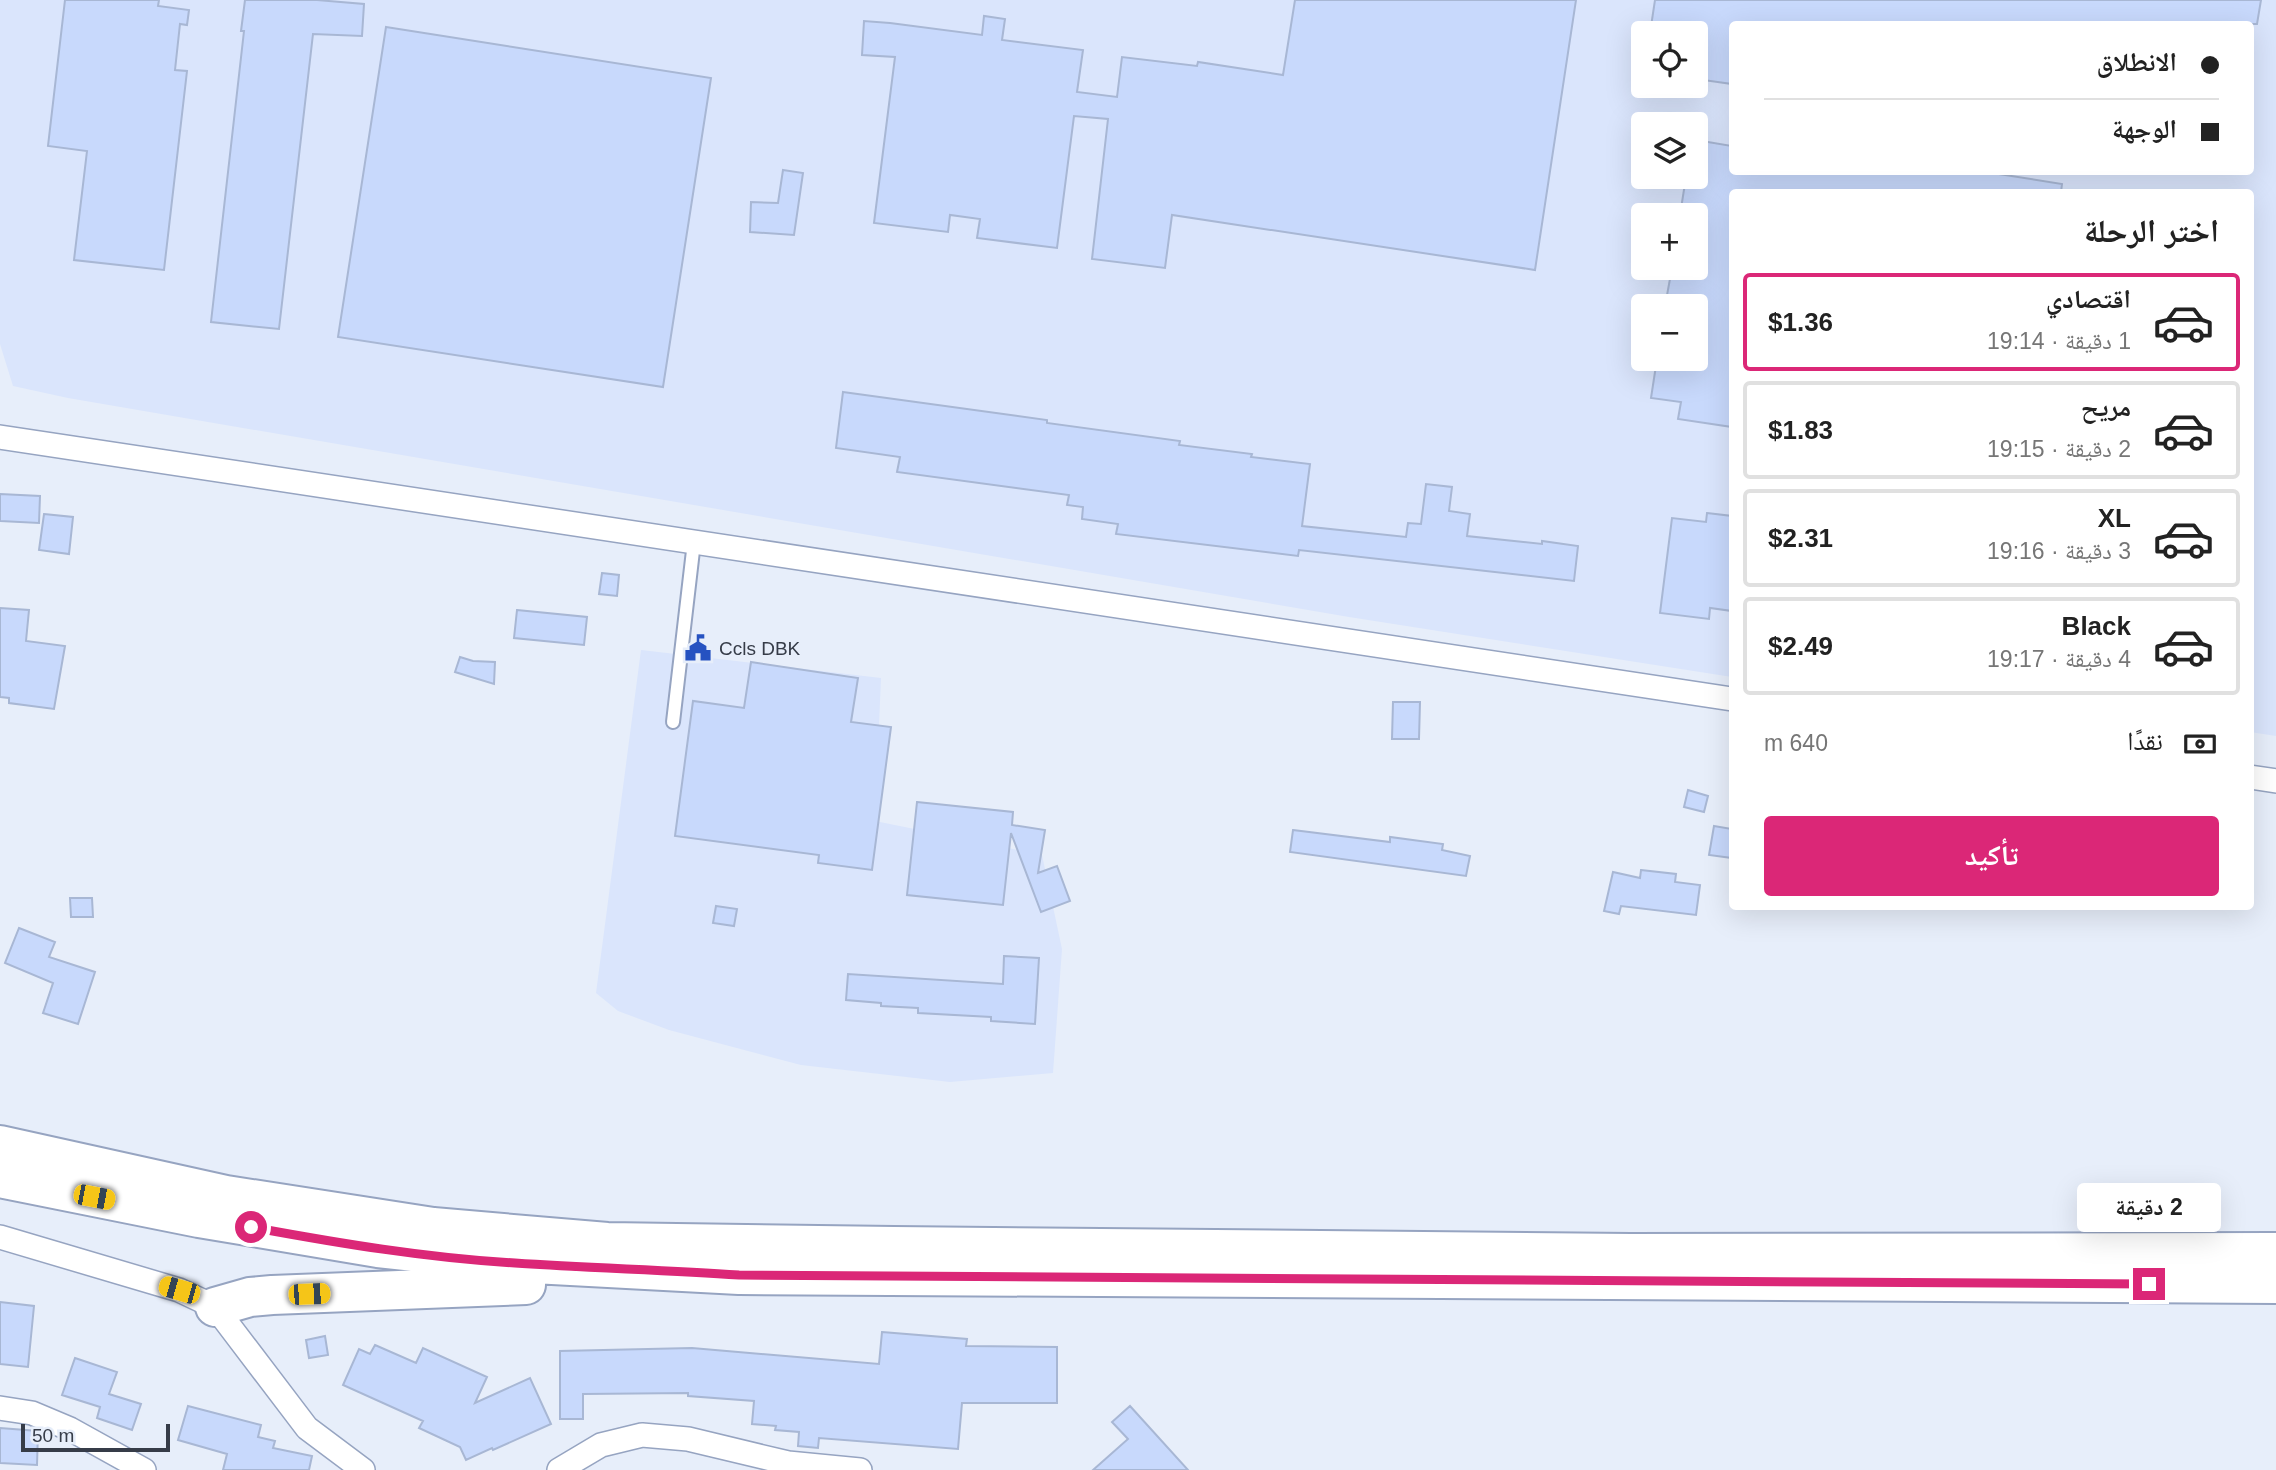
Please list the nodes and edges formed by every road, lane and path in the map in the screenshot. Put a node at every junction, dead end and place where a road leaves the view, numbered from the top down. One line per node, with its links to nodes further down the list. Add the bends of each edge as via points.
1 (0, 437): 2 (street)
2 (694, 542): 3 (street); 4 (lane)
3 (1729, 699)
4 (673, 722)
5 (2254, 778): 6 (street)
6 (2276, 781)
7 (0, 1145): 10 (highway, via 240,1197 433,1227 607,1241 1617,1253)
8 (0, 1178): 11 (highway, via 378,1248 515,1263)
9 (0, 1237): 13 (street, via 179,1290)
10 (2276, 1251)
11 (649, 1269): 12 (highway, via 766,1275); 13 (highway, via 577,1282 272,1294)
12 (2276, 1284)
13 (215, 1307): 16 (street, via 307,1428)
14 (0, 1408): 15 (street, via 32,1413)
15 (144, 1470)
16 (363, 1470)
17 (559, 1470): 18 (street, via 601,1445 642,1435 688,1439 788,1463)
18 (860, 1470)

